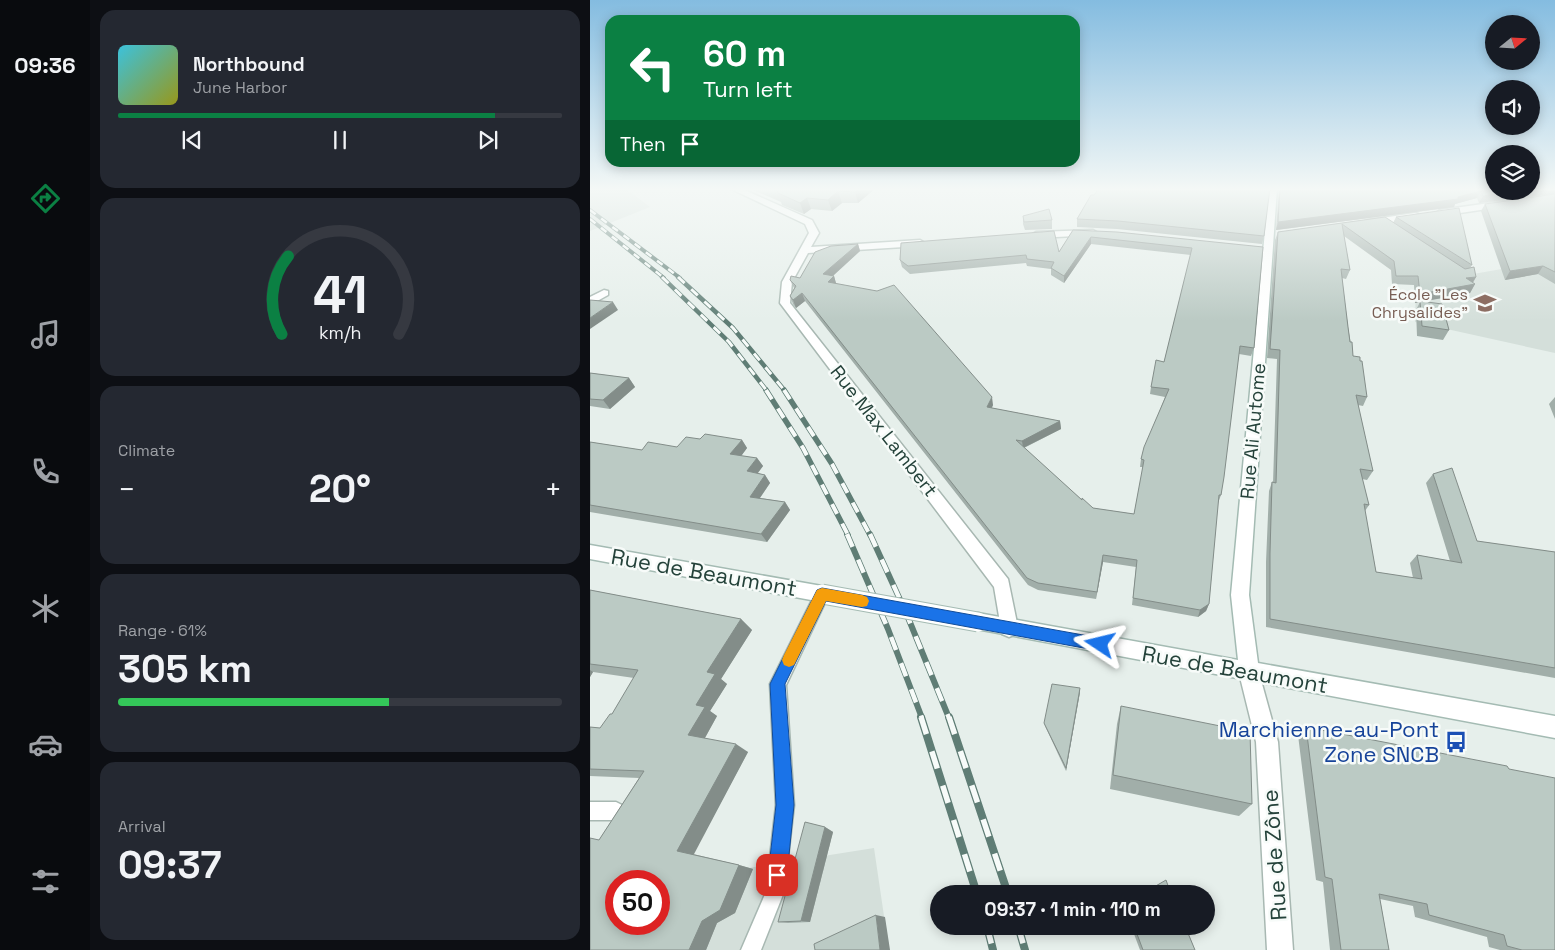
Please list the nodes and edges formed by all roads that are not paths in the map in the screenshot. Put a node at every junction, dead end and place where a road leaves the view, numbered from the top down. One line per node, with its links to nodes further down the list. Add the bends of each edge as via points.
1 (814, 232): 6 (street, Rue Max Lambert)
2 (1270, 232): 12 (street, Rue Ali Autome, via 1240,595)
3 (1100, 233): 4 (street)
4 (1023, 235)
5 (934, 242): 6 (street)
6 (805, 250): 11 (street, Rue Max Lambert, via 788,282 785,303 1002,584)
7 (604, 293): 8 (street)
8 (590, 302)
9 (590, 552): 10 (street, Rue de Beaumont)
10 (822, 594): 11 (street, Rue de Beaumont, bridge); 16 (lane, via 778,684 785,805 775,892)
11 (1009, 628): 12 (street, Rue de Beaumont)
12 (1249, 673): 13 (street, Rue de Beaumont); 17 (street, Rue de Zône, via 1267,742)
13 (1555, 728)
14 (590, 811): 15 (lane)
15 (616, 811)
16 (751, 950)
17 (1280, 950)

